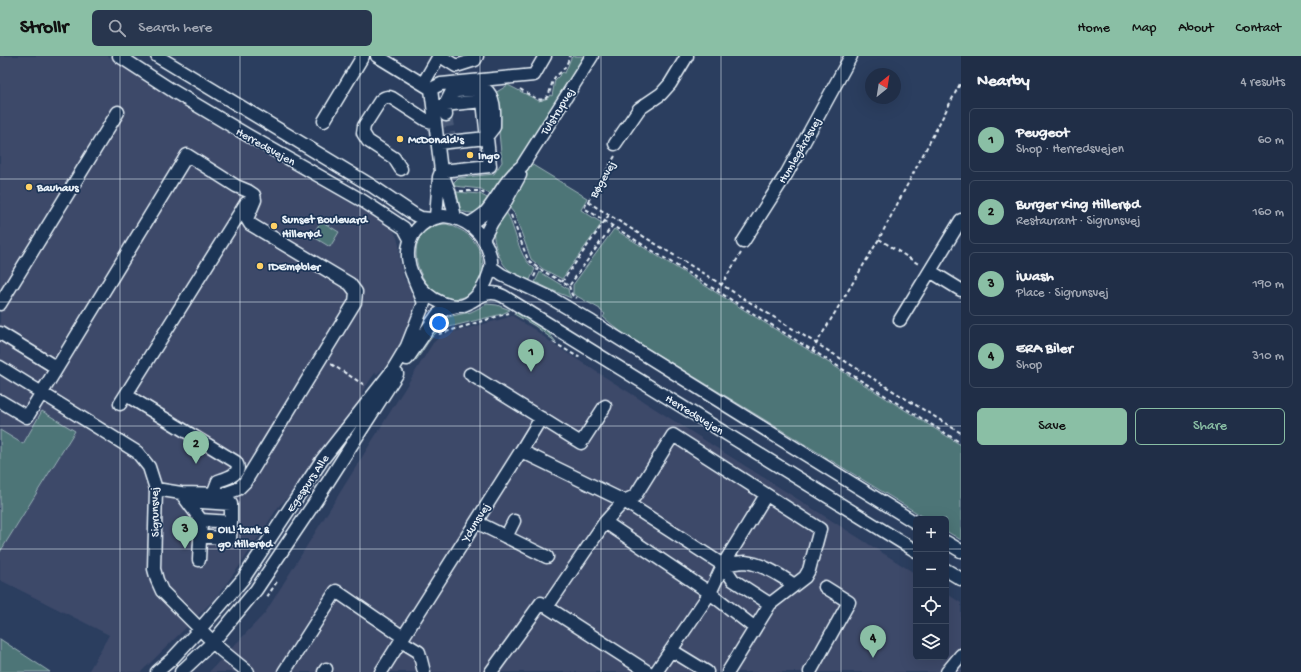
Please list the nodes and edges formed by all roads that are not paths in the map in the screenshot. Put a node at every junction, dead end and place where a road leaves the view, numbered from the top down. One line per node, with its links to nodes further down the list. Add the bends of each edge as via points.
1 (119, 56): 27 (street, Herredsvejen, via 173,91 374,208 404,228)
2 (157, 56): 24 (street, Herredsvejen, via 372,186 415,215 421,218)
3 (363, 56): 14 (street)
4 (440, 56): 5 (street, via 456,66 475,60); 11 (street)
5 (477, 56)
6 (545, 56): 11 (street, via 534,75)
7 (592, 56): 22 (street, Tulstrupvej, via 522,166 519,177)
8 (687, 56): 18 (street, Bøgevej, via 670,84 661,94 639,109)
9 (851, 56): 29 (street, Humlegårdsvej, via 787,173)
10 (380, 58): 11 (street)
11 (427, 87): 12 (street)
12 (442, 109): 15 (street); 16 (street, via 453,92 485,89 492,98 494,112 494,127)
13 (118, 112): 35 (street)
14 (324, 121)
15 (435, 123): 17 (street); 19 (street, via 409,108 376,107 364,126 364,136 394,158)
16 (487, 137): 17 (street); 20 (street, via 490,166)
17 (445, 140): 20 (street)
18 (615, 144)
19 (401, 170)
20 (441, 171): 23 (street); 24 (street)
21 (246, 202): 48 (street, via 123,399 236,462 236,472 229,478 218,481)
22 (499, 203): 26 (street, Tulstrupvej); 28 (street, Tulstrupvej)
23 (455, 217): 24 (street); 26 (street)
24 (434, 218): 27 (street, via 423,224)
25 (961, 220): 31 (street)
26 (469, 224): 28 (street)
27 (410, 239): 32 (street, via 408,253)
28 (483, 239): 30 (street, via 488,248)
29 (743, 242)
30 (491, 267): 34 (street, via 482,289); 55 (street, Herredsvejen, via 592,322)
31 (930, 270): 33 (street); 37 (street)
32 (414, 279): 36 (street, via 432,298); 75 (street, Egespurs Alle, via 424,303 407,346 392,371 322,460 243,579)
33 (961, 290)
34 (472, 301): 36 (street); 62 (street, Herredsvejen, via 485,293 499,294)
35 (0, 304)
36 (457, 306): 77 (street, Egespurs Alle, via 438,314 256,590)
37 (900, 320)
38 (0, 333): 40 (street)
39 (0, 367): 42 (street, Sigrunsvej)
40 (57, 368): 42 (street); 48 (street, via 187,155 254,195 255,200 247,219 250,224 350,284 356,292 355,302 246,482 238,489)
41 (470, 374): 45 (street)
42 (42, 393): 43 (street, via 27,417); 47 (street, Sigrunsvej, via 137,452 148,467)
43 (0, 401)
44 (605, 406): 45 (street, via 581,443)
45 (541, 418): 46 (street, Ydunsvej)
46 (521, 451): 51 (street); 57 (street, Ydunsvej)
47 (156, 489): 50 (street); 75 (street, Sigrunsvej, via 154,569 157,580 162,591)
48 (218, 494): 50 (street); 52 (street)
49 (766, 495): 51 (street, via 673,435 635,496); 66 (street); 69 (street, via 820,529 809,570 805,577)
50 (184, 497): 52 (street); 53 (street)
51 (624, 502): 58 (street); 66 (street)
52 (231, 504): 56 (street)
53 (201, 520): 56 (street); 59 (street)
54 (514, 521): 60 (street)
55 (913, 521)
56 (231, 522): 59 (street, via 230,539)
57 (476, 522): 60 (street); 76 (street, Ydunsvej)
58 (605, 522): 71 (street); 73 (street)
59 (200, 536): 65 (street)
60 (506, 537): 64 (street)
61 (949, 544): 63 (street)
62 (913, 549)
63 (961, 551)
64 (547, 557)
65 (199, 560)
66 (724, 564): 69 (street, via 745,562 761,566); 71 (street); 72 (street, via 733,580)
67 (949, 572): 68 (street)
68 (961, 579)
69 (794, 585): 72 (street)
70 (826, 587): 91 (street, via 849,602)
71 (710, 593): 74 (street); 78 (street)
72 (770, 604): 74 (street)
73 (547, 607): 86 (street, via 541,603); 87 (street)
74 (755, 628): 90 (street)
75 (200, 629): 77 (street, Sigrunsvej); 80 (street, Egespurs Alle)
76 (402, 639): 83 (street, via 336,591); 84 (street, Ydunsvej); 85 (street, via 419,652)
77 (213, 642): 81 (street, Egespurs Alle); 82 (street, Sigrunsvej)
78 (671, 650): 88 (street); 89 (street)
79 (961, 655): 92 (street)
80 (157, 672)
81 (181, 672)
82 (248, 672)
83 (284, 672)
84 (381, 672)
85 (424, 672)
86 (491, 672)
87 (648, 672)
88 (656, 672)
89 (707, 672)
90 (728, 672)
91 (810, 672)
92 (947, 672)

